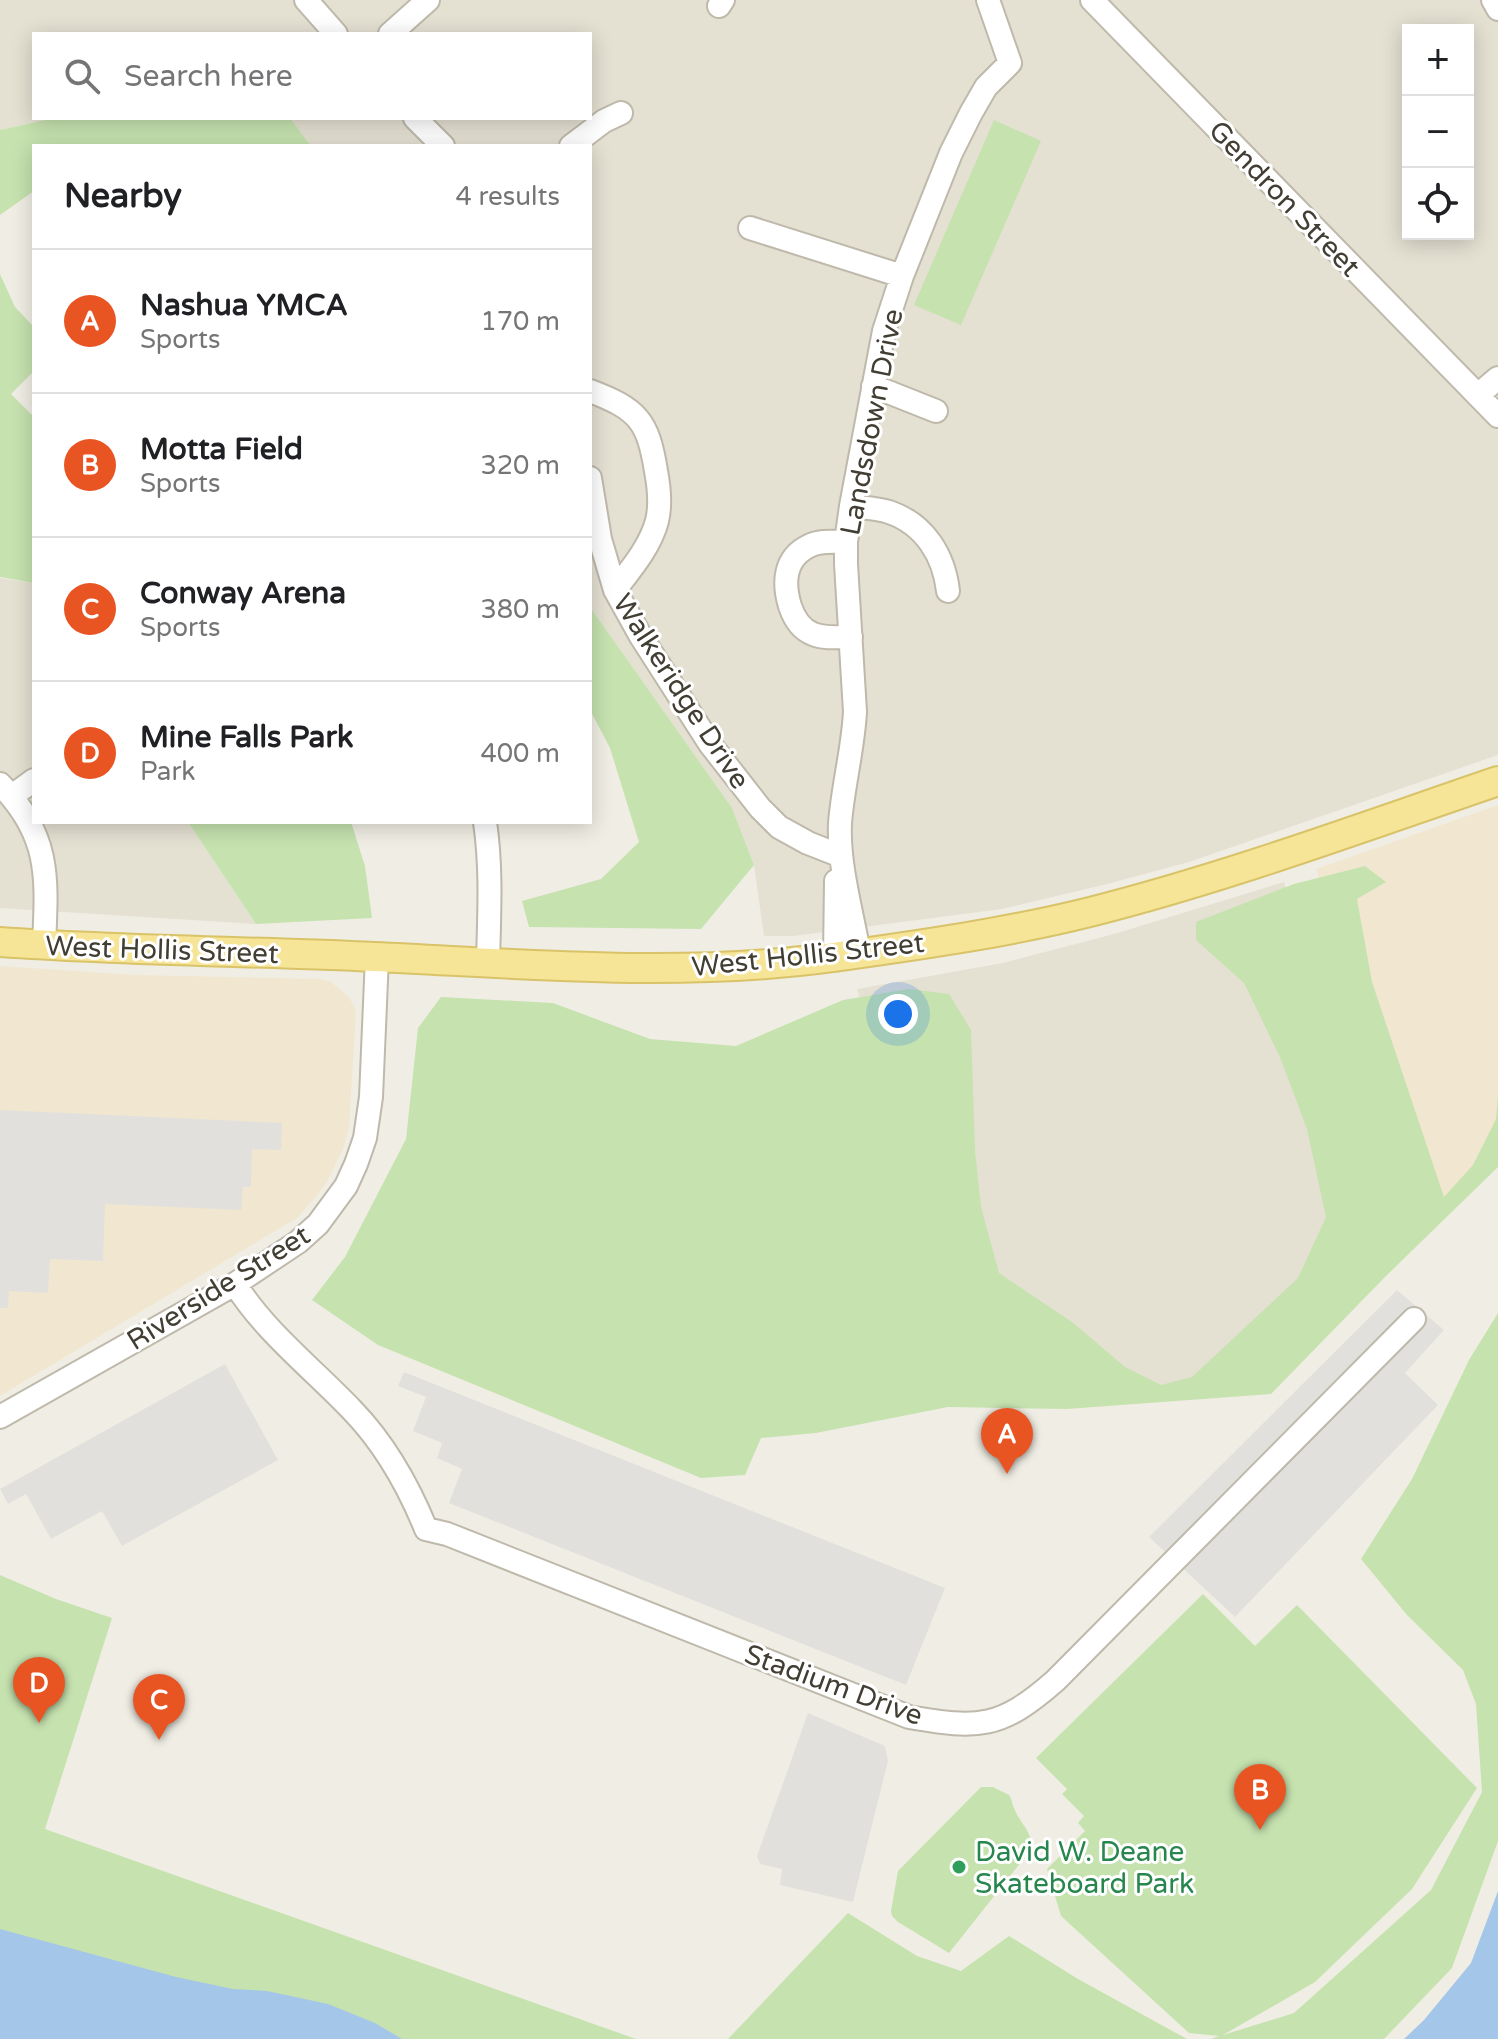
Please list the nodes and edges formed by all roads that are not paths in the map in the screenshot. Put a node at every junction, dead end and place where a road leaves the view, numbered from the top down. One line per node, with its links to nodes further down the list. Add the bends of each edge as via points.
1 (306, 0): 7 (street)
2 (428, 0): 8 (street)
3 (988, 0): 14 (street, Landsdown Drive, via 1010,63 986,87 971,113)
4 (1092, 0): 18 (street, Gendron Street)
5 (1493, 0): 6 (street)
6 (1498, 9)
7 (334, 32)
8 (392, 32)
9 (621, 113): 12 (street)
10 (417, 120): 11 (street)
11 (441, 144)
12 (574, 144)
13 (750, 228): 14 (street)
14 (902, 276): 16 (street, Landsdown Drive)
15 (1498, 378): 18 (street)
16 (873, 386): 19 (street); 22 (street, Landsdown Drive)
17 (592, 392): 24 (street, via 621,404 642,423 659,487 656,523)
18 (1478, 395): 20 (street, Gendron Street)
19 (936, 411)
20 (1498, 416)
21 (592, 490): 24 (street, Walkeridge Drive)
22 (851, 506): 23 (street, Landsdown Drive); 25 (street, via 890,513 913,524 938,554)
23 (846, 542): 26 (street, Landsdown Drive); 26 (street, via 815,543 801,550 791,562 785,585 793,615 805,630 824,637)
24 (615, 590): 31 (street, Walkeridge Drive, via 710,744 760,808 779,827)
25 (948, 591)
26 (851, 637): 31 (street, Landsdown Drive, via 854,733 840,823)
27 (32, 781): 29 (street)
28 (1498, 781): 34 (main road, West Hollis Street, via 1165,892 964,937)
29 (6, 790): 33 (street, via 32,828 45,868)
30 (485, 824): 36 (street)
31 (841, 856): 34 (street, Landsdown Drive, via 836,881)
32 (0, 942): 33 (main road, West Hollis Street)
33 (44, 945): 35 (main road, West Hollis Street)
34 (847, 955): 36 (main road, West Hollis Street, via 714,967)
35 (377, 957): 36 (main road, West Hollis Street); 37 (street, Riverside Street, via 371,1097 356,1164 318,1224)
36 (488, 964)
37 (235, 1284): 38 (street, Stadium Drive, via 264,1324 382,1445 426,1529 909,1717 975,1724 1016,1712 1055,1681); 39 (street, Riverside Street)
38 (1414, 1319)
39 (0, 1417)

